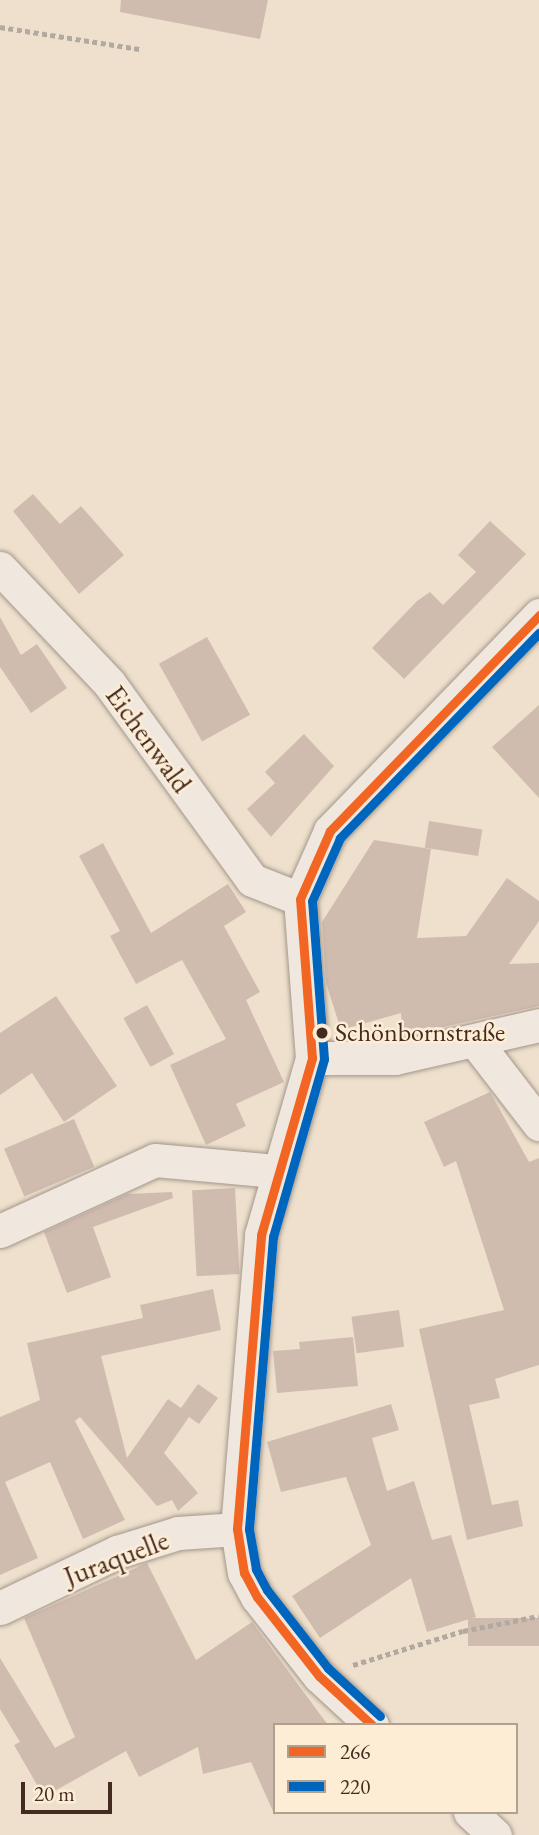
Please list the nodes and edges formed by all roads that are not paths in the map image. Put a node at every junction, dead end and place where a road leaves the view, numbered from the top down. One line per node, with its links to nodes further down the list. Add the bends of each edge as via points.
1 (0, 568): 3 (street, Eichenwald, via 109,683 252,880)
2 (539, 615): 3 (street, via 330,831)
3 (300, 900): 6 (street)
4 (539, 1025): 5 (street)
5 (475, 1041): 6 (street, via 395,1058); 7 (street)
6 (312, 1058): 8 (street)
7 (539, 1124)
8 (275, 1171): 9 (street, via 155,1160); 10 (street, via 245,1374)
9 (0, 1231)
10 (237, 1529): 11 (street, Juraquelle, via 178,1533 117,1552); 12 (street, via 244,1573 257,1597 319,1676)
11 (0, 1608)
12 (370, 1723)
13 (472, 1814): 14 (street)
14 (495, 1835)

